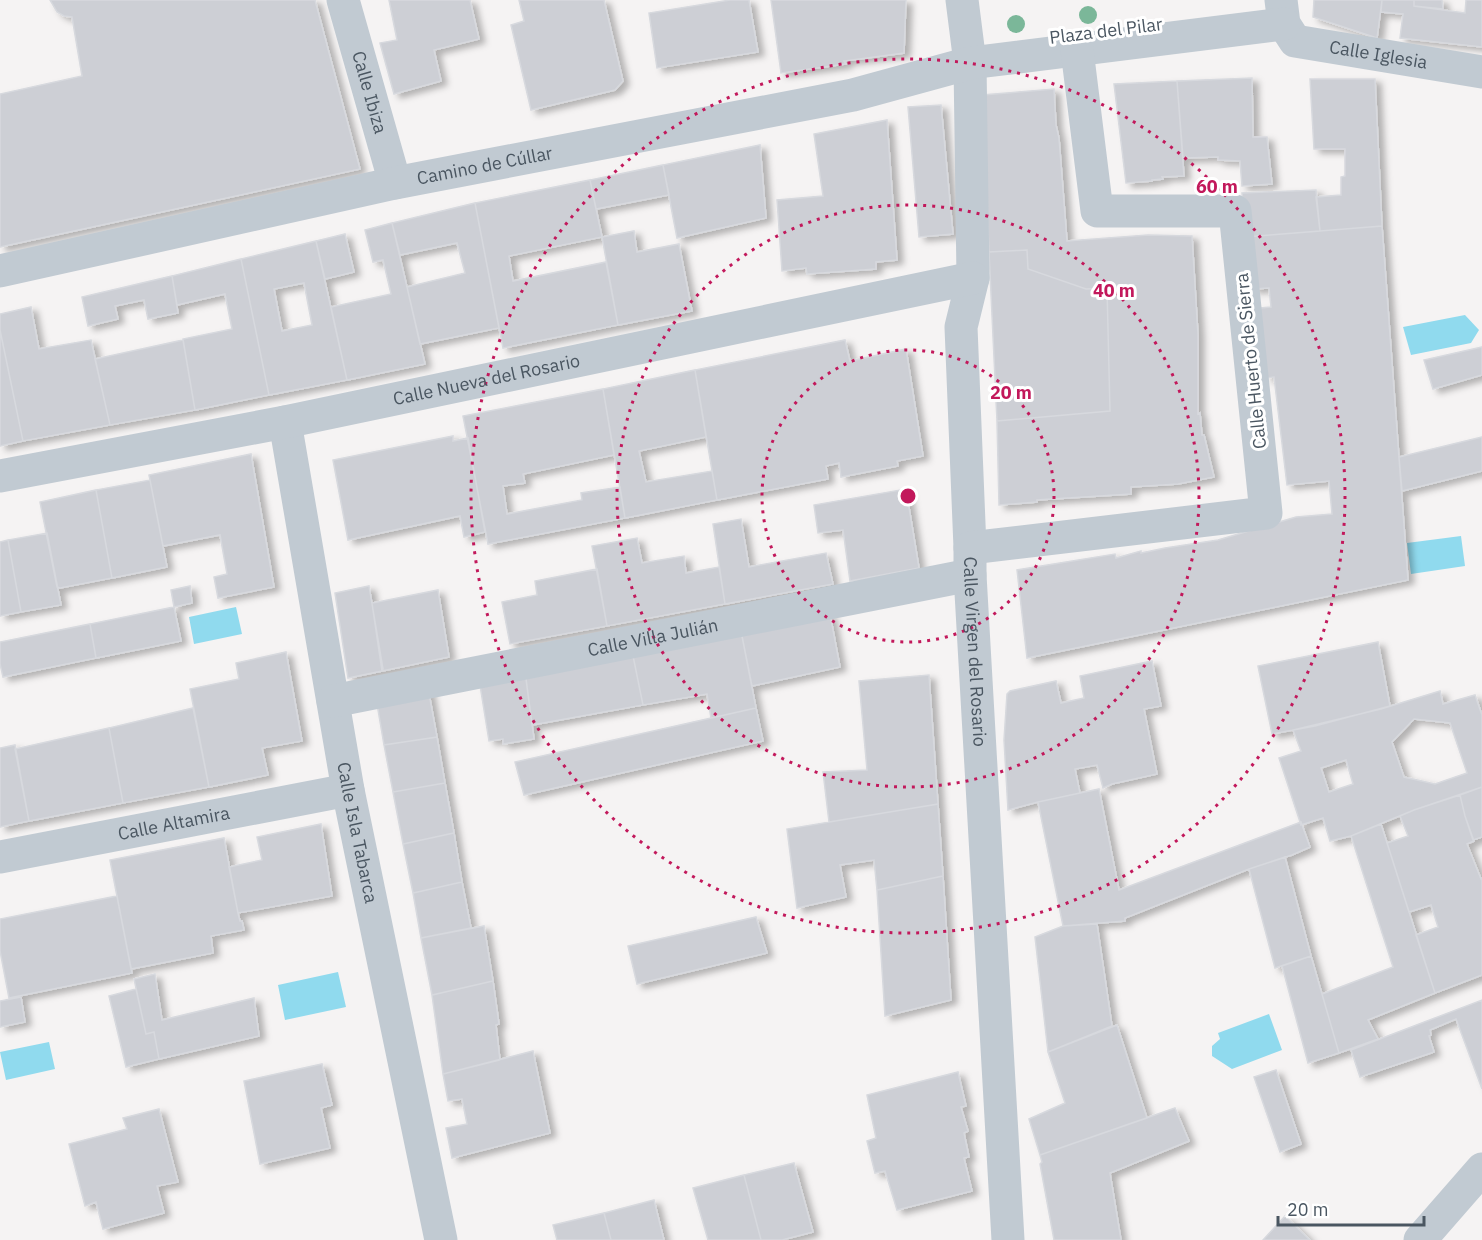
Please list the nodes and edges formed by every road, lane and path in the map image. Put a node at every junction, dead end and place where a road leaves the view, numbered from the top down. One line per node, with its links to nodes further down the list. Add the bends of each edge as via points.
1 (343, 0): 9 (street, Calle Ibiza)
2 (962, 0): 7 (street, Calle Virgen del Rosario)
3 (975, 0): 4 (street, Plaza del Pilar, via 978,29 993,44 1252,14)
4 (1262, 0)
5 (1283, 12): 6 (street, Camino de Cúllar); 8 (street, Calle Iglesia, via 1294,41)
6 (1077, 50): 7 (street, Camino de Cúllar); 14 (street, Calle Huerto de Sierra, via 1097,211 1235,211 1266,513)
7 (970, 63): 9 (street, Camino de Cúllar, via 853,95); 11 (street, Calle Virgen del Rosario)
8 (1482, 72)
9 (395, 183): 10 (street, Camino de Cúllar)
10 (0, 271)
11 (973, 278): 12 (street, Calle Nueva del Rosario); 14 (street, Calle Virgen del Rosario, via 961,327)
12 (285, 422): 13 (street, Calle Nueva del Rosario); 15 (street, Calle Isla Tabarca)
13 (0, 476)
14 (970, 562): 15 (street, Calle Villa Julián); 19 (street, Calle Virgen del Rosario)
15 (333, 701): 16 (street, Calle Isla Tabarca)
16 (348, 790): 17 (street, Calle Altamira); 20 (street, Calle Isla Tabarca)
17 (0, 857)
18 (1482, 1169): 21 (street)
19 (1001, 1238)
20 (441, 1240)
21 (1420, 1240)

